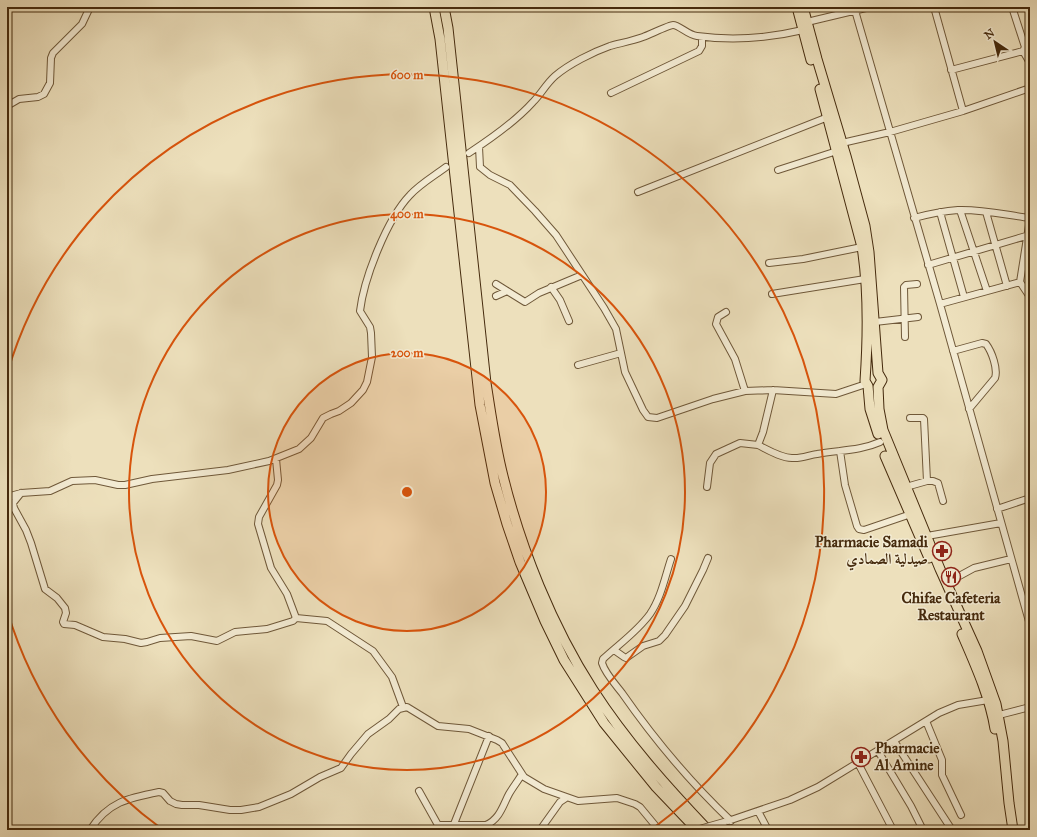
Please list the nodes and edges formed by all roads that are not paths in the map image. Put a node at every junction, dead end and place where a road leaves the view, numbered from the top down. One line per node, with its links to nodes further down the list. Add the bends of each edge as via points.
1 (90, 7): 18 (street, via 82,24 53,53 50,83 44,94 20,99)
2 (434, 7): 112 (highway, via 440,39 480,405 494,483 507,524 545,621 568,666 604,723 656,787)
3 (444, 7): 113 (highway, via 488,398 503,476 515,517 550,613 593,690 656,774)
4 (796, 7): 11 (highway)
5 (804, 7): 10 (highway)
6 (870, 7): 9 (street)
7 (934, 7): 15 (street)
8 (1012, 7): 13 (street, via 1025,47)
9 (855, 9): 10 (street); 21 (street)
10 (807, 22): 22 (highway)
11 (803, 30): 12 (street, via 765,37); 20 (highway)
12 (702, 37): 17 (street, via 699,51); 23 (street, via 689,34 672,25 651,35 596,52 555,76 515,120)
13 (1023, 51): 14 (street); 15 (street)
14 (1030, 63)
15 (951, 70): 19 (street)
16 (1030, 88): 19 (street)
17 (611, 93)
18 (7, 106)
19 (963, 111): 21 (street)
20 (828, 117): 24 (highway); 28 (street)
21 (890, 132): 22 (street); 32 (street)
22 (842, 143): 59 (highway, via 870,252)
23 (479, 147): 25 (street); 41 (street, via 480,167 510,185 535,211 556,235)
24 (837, 151): 27 (street); 36 (highway)
25 (469, 153)
26 (446, 167): 74 (street, via 409,196 395,214 368,277 360,311 371,333 372,357 367,382 351,403 323,418 305,445)
27 (778, 170)
28 (638, 192)
29 (960, 210): 30 (street); 31 (street); 37 (street)
30 (940, 212): 32 (street); 38 (street)
31 (986, 212): 33 (street); 35 (street)
32 (914, 218): 40 (street)
33 (1030, 219): 34 (street)
34 (1026, 236): 35 (street); 43 (street)
35 (995, 245): 37 (street); 46 (street)
36 (862, 247): 39 (street); 42 (highway)
37 (974, 251): 38 (street); 49 (street)
38 (953, 258): 40 (street); 52 (street)
39 (769, 263)
40 (928, 265): 54 (street)
41 (582, 275): 47 (street); 62 (street, via 616,329)
42 (865, 279): 50 (street); 65 (highway)
43 (1020, 282): 46 (street); 53 (street)
44 (496, 284): 48 (street)
45 (917, 284): 57 (street, via 904,287)
46 (1007, 286): 49 (street)
47 (551, 287): 48 (street, via 525,302); 58 (street)
48 (507, 291): 51 (street)
49 (987, 291): 52 (street)
50 (772, 294)
51 (496, 296)
52 (964, 297): 54 (street)
53 (1030, 298)
54 (940, 304): 61 (street)
55 (726, 312): 68 (street, via 718,317 716,324 735,359)
56 (918, 317): 57 (street)
57 (905, 319): 59 (street); 60 (street)
58 (569, 321)
59 (874, 322): 64 (highway)
60 (905, 337)
61 (953, 351): 69 (street); 69 (street, via 982,343 990,348 997,374)
62 (621, 353): 63 (street); 68 (street, via 630,383 648,417 662,417)
63 (578, 365)
64 (878, 373): 65 (highway, via 870,372); 66 (highway, via 882,380)
65 (867, 382): 66 (highway, via 873,388); 67 (street, via 836,394); 71 (highway, via 870,409)
66 (878, 387): 77 (highway, via 878,409 883,430)
67 (773, 390): 68 (street); 72 (street)
68 (745, 391)
69 (969, 409): 82 (street)
70 (910, 418): 75 (street, via 924,419)
71 (880, 442): 73 (street); 83 (highway)
72 (758, 445): 73 (street, via 791,458); 76 (street, via 740,443 716,454 710,463)
73 (840, 452): 83 (street, via 845,485 859,529 864,530)
74 (276, 459): 78 (street, via 228,470 152,479 125,485 95,480 72,481 50,491); 90 (street, via 277,485 258,524 271,568 287,594)
75 (927, 481): 77 (street); 81 (street, via 938,483)
76 (707, 487)
77 (906, 487): 85 (highway)
78 (21, 493): 79 (street); 90 (street, via 13,503 14,508 31,543 44,589 57,598 65,608 66,625 75,625 103,637 141,643 160,638 191,636 217,640 236,632 267,629)
79 (7, 496)
80 (1030, 498): 82 (street)
81 (944, 501)
82 (997, 509): 84 (street)
83 (910, 514): 93 (highway, via 969,649)
84 (1001, 523): 85 (street); 88 (street)
85 (927, 536): 89 (highway)
86 (708, 558): 92 (street, via 685,606 661,639 654,644 643,646 626,658)
87 (671, 559): 92 (street, via 650,613)
88 (1011, 559): 89 (street, via 974,568); 91 (street)
89 (946, 582): 96 (highway, via 977,651)
90 (296, 618): 94 (street, via 327,621 373,651 392,677)
91 (1030, 625)
92 (614, 650): 107 (street, via 602,661 604,668 675,763)
93 (988, 700): 97 (street, via 951,708); 118 (highway)
94 (403, 707): 98 (street, via 438,726 469,729); 109 (street, via 368,734 341,768 278,800 259,807 230,810 176,804 159,792 112,806)
95 (1030, 707): 96 (street)
96 (999, 715): 119 (highway)
97 (926, 721): 99 (street); 106 (street, via 942,760 942,775)
98 (489, 736): 102 (street, via 502,743); 108 (street)
99 (894, 740): 100 (street); 117 (street)
100 (878, 751): 101 (street); 116 (street)
101 (858, 763): 105 (street, via 807,792); 115 (street)
102 (522, 774): 104 (street, via 544,789); 108 (street, via 493,821 486,824)
103 (419, 791): 108 (street, via 437,824)
104 (566, 798): 110 (street, via 560,802); 111 (street, via 578,801 617,798 635,804)
105 (758, 811): 107 (street); 114 (street)
106 (962, 815)
107 (727, 821): 112 (street, bridge)
108 (454, 824)
109 (90, 830)
110 (540, 830)
111 (660, 830)
112 (696, 830)
113 (708, 830)
114 (768, 830)
115 (893, 830)
116 (924, 830)
117 (952, 830)
118 (1008, 830)
119 (1013, 830)

